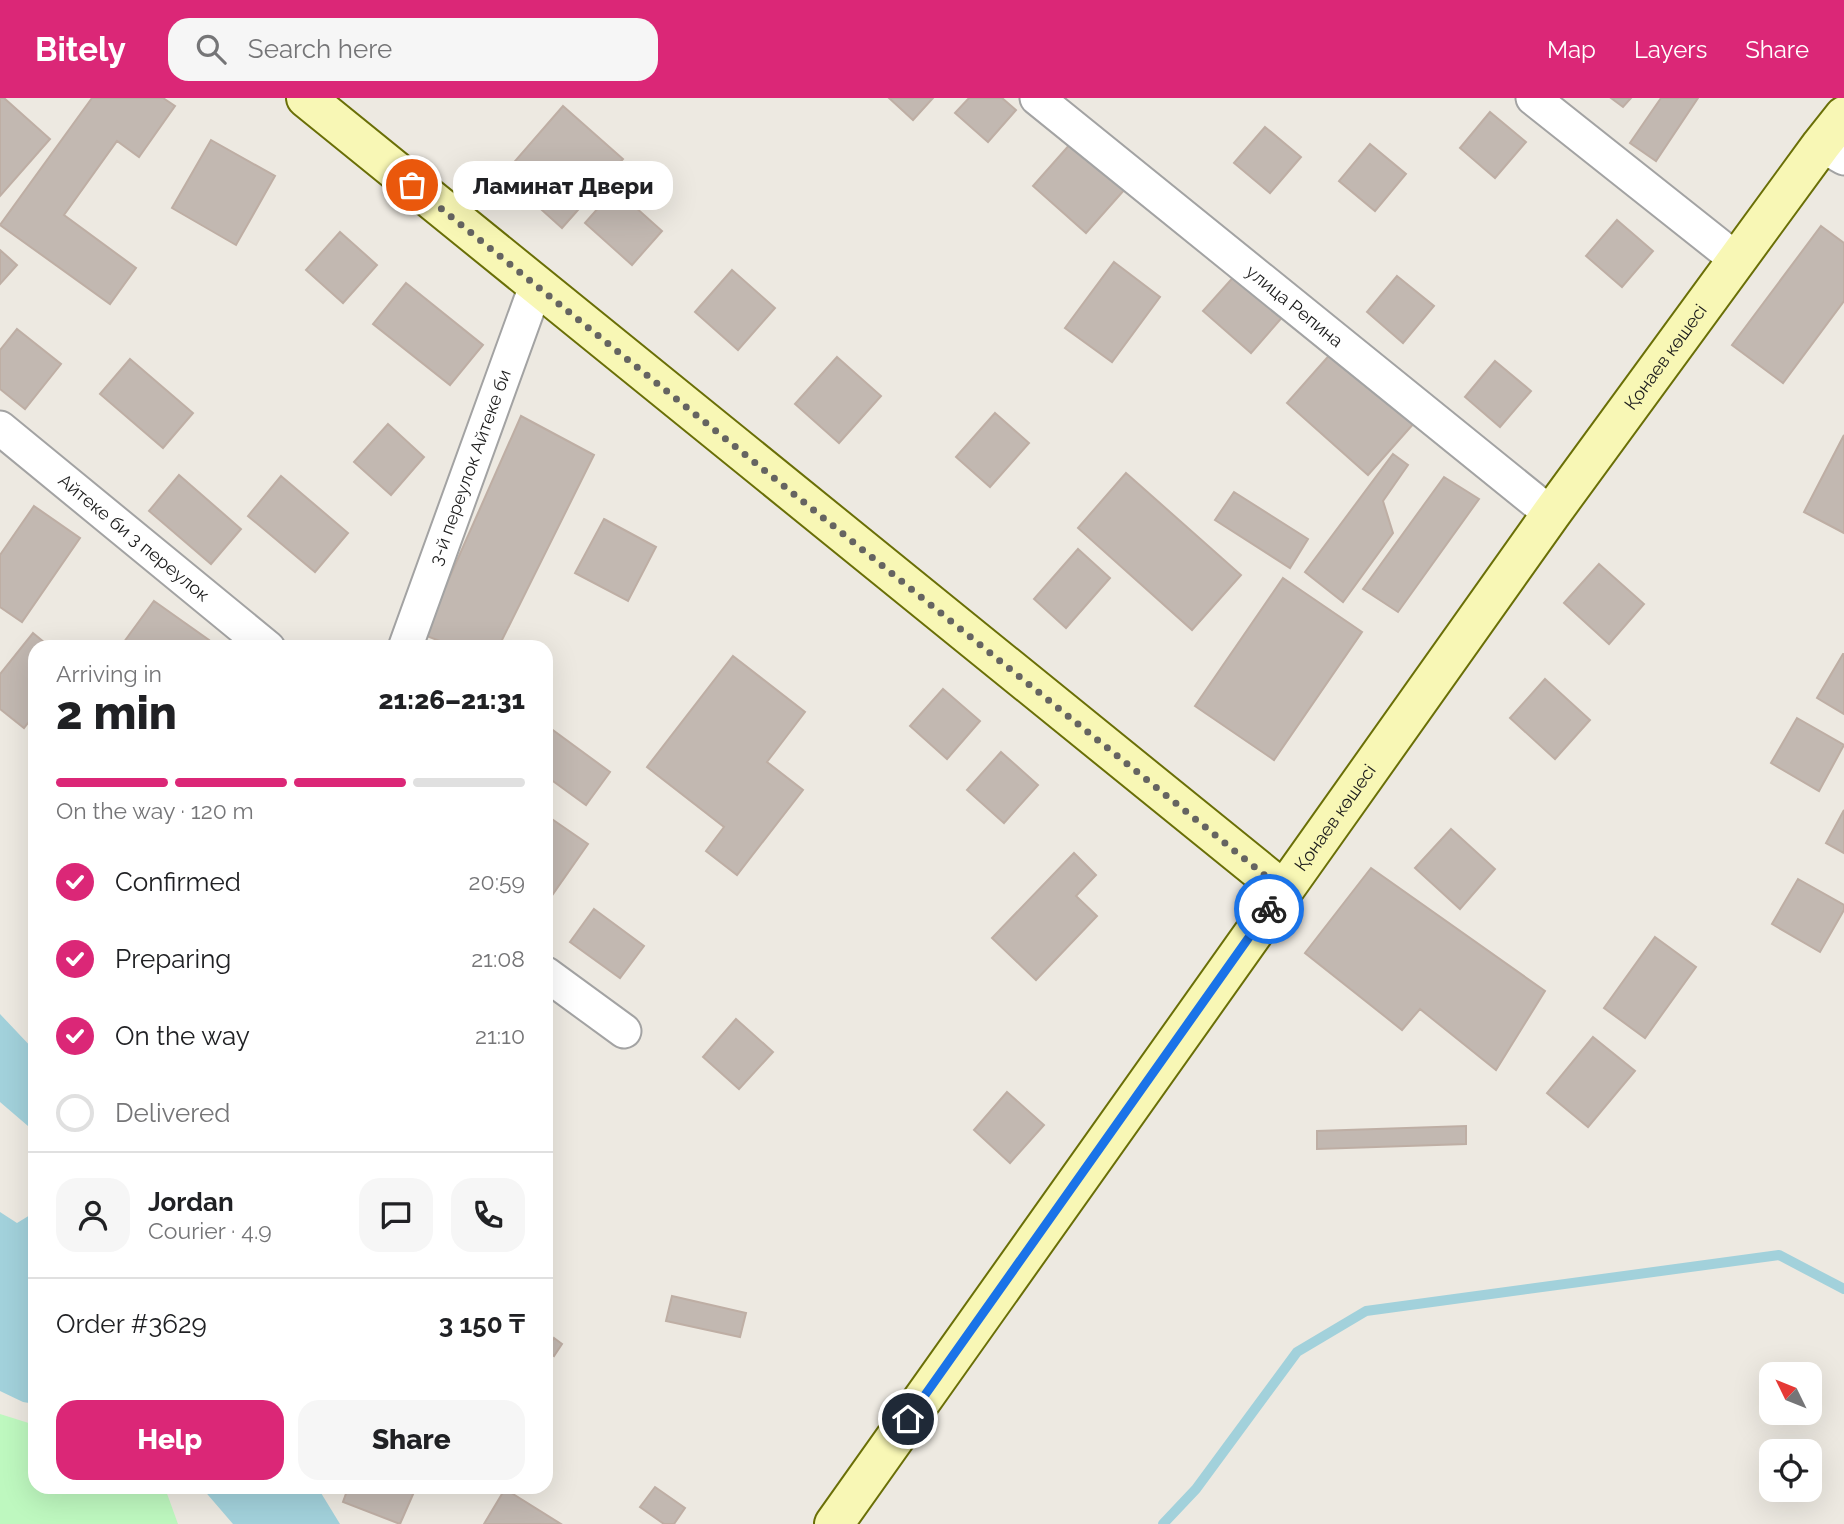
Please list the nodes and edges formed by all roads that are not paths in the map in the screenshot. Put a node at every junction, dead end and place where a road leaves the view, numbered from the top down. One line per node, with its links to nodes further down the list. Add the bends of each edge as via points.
1 (1037, 98): 8 (street, улица Репина)
2 (1533, 98): 5 (street)
3 (309, 99): 6 (main road)
4 (1836, 140): 5 (main road, Қонаев көшесі)
5 (1737, 260): 8 (main road, Қонаев көшесі)
6 (536, 286): 10 (street, 3-й переулок Айтеке би); 11 (main road)
7 (0, 428): 9 (street, Айтеке би 3 переулок)
8 (1550, 514): 11 (main road, Қонаев көшесі)
9 (258, 640)
10 (408, 640)
11 (1283, 890): 14 (main road, Қонаев көшесі)
12 (553, 979): 13 (street)
13 (624, 1031)
14 (834, 1524)

